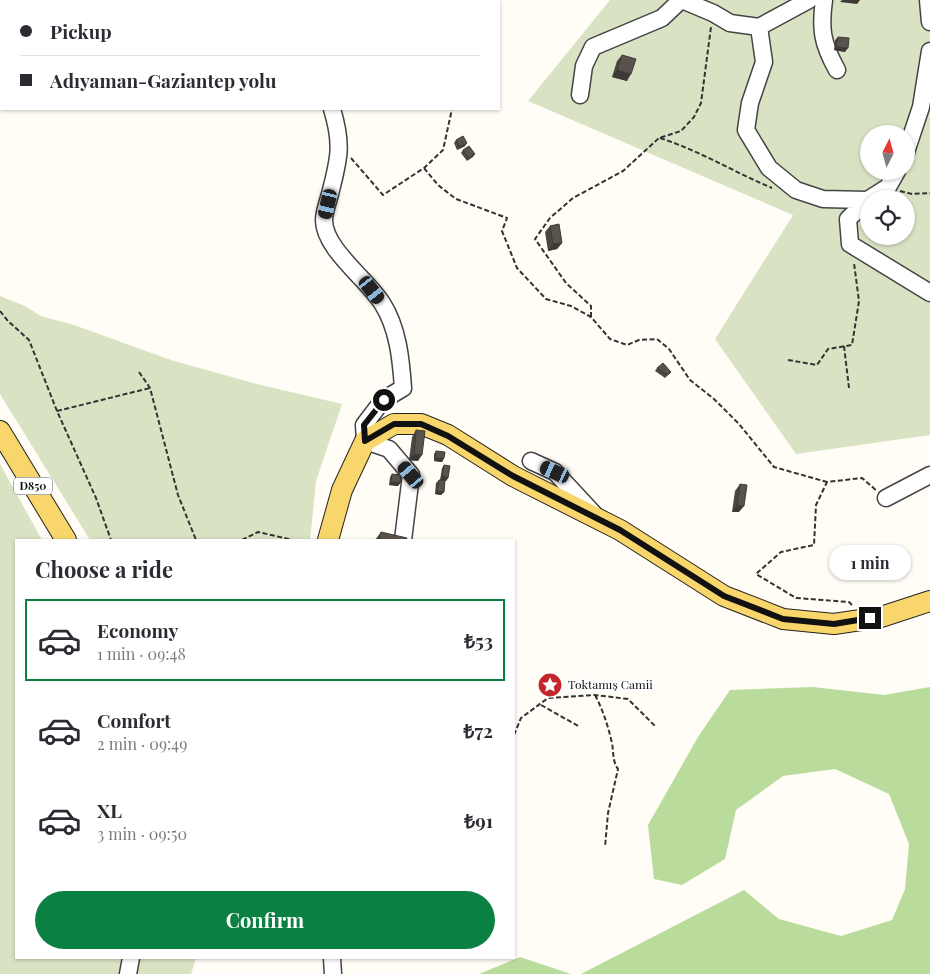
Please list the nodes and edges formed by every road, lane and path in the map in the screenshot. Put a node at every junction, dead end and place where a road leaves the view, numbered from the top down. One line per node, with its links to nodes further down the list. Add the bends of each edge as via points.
1 (682, 0): 5 (street); 10 (street, via 662,18 593,47 584,66)
2 (809, 0): 7 (street)
3 (824, 0): 9 (street, via 820,26)
4 (928, 0): 6 (street)
5 (713, 13): 7 (street, via 730,23); 14 (path, via 701,103 681,131)
6 (930, 22)
7 (759, 28): 22 (street, via 764,62 750,103 746,130 769,168 796,190 823,199)
8 (930, 51): 13 (street)
9 (837, 70)
10 (580, 95)
11 (332, 110): 15 (street, via 340,132)
12 (452, 110): 16 (path, via 443,150)
13 (915, 125)
14 (659, 138): 19 (path, via 716,160); 27 (path, via 623,171 573,198 550,218 535,239 566,283 591,306)
15 (340, 147): 16 (path, via 383,195); 35 (street, via 324,221 334,248 383,304 401,355 403,388 384,400 364,425)
16 (424, 168): 27 (path, via 456,199 507,218 502,231 517,268 546,299 571,306)
17 (892, 180): 18 (street)
18 (888, 187): 20 (street); 21 (path, via 912,194)
19 (773, 189)
20 (883, 190)
21 (930, 192)
22 (860, 199)
23 (860, 207): 24 (street, via 848,219)
24 (850, 244): 25 (street); 28 (path, via 859,301 852,345)
25 (930, 293)
26 (0, 311): 33 (path, via 29,340)
27 (591, 317): 38 (path, via 610,339 627,345 639,340 658,339 670,349 690,380 739,424 774,467)
28 (844, 346): 29 (path, via 828,349 818,365); 32 (path)
29 (788, 360)
30 (139, 372): 31 (path)
31 (150, 388): 33 (path); 43 (path, via 178,495)
32 (849, 388)
33 (57, 411): 42 (path)
34 (0, 431): 41 (main road, D850)
35 (365, 441): 40 (main road, via 394,424 421,424); 46 (main road, via 342,490); 47 (street, via 389,449 411,475)
36 (531, 461): 40 (street, via 555,472)
37 (930, 475): 39 (street)
38 (827, 482): 39 (path, via 862,478); 49 (path, via 816,505 814,545 781,552 756,574 796,598 848,602)
39 (886, 498)
40 (599, 520): 49 (main road, via 724,596 783,619 834,624)
41 (65, 539)
42 (111, 539)
43 (196, 539)
44 (244, 539): 45 (path, via 258,532)
45 (289, 539)
46 (328, 539)
47 (403, 539)
48 (930, 601): 49 (main road)
49 (870, 618)
50 (595, 695): 51 (path, via 548,698); 52 (path, via 628,699); 55 (path, via 603,711 613,746 613,762 618,770 608,813)
51 (540, 704): 53 (path); 54 (path, via 521,718)
52 (655, 726)
53 (580, 727)
54 (515, 733)
55 (606, 847)
56 (132, 959): 58 (street)
57 (332, 959): 59 (street)
58 (128, 974)
59 (333, 974)

